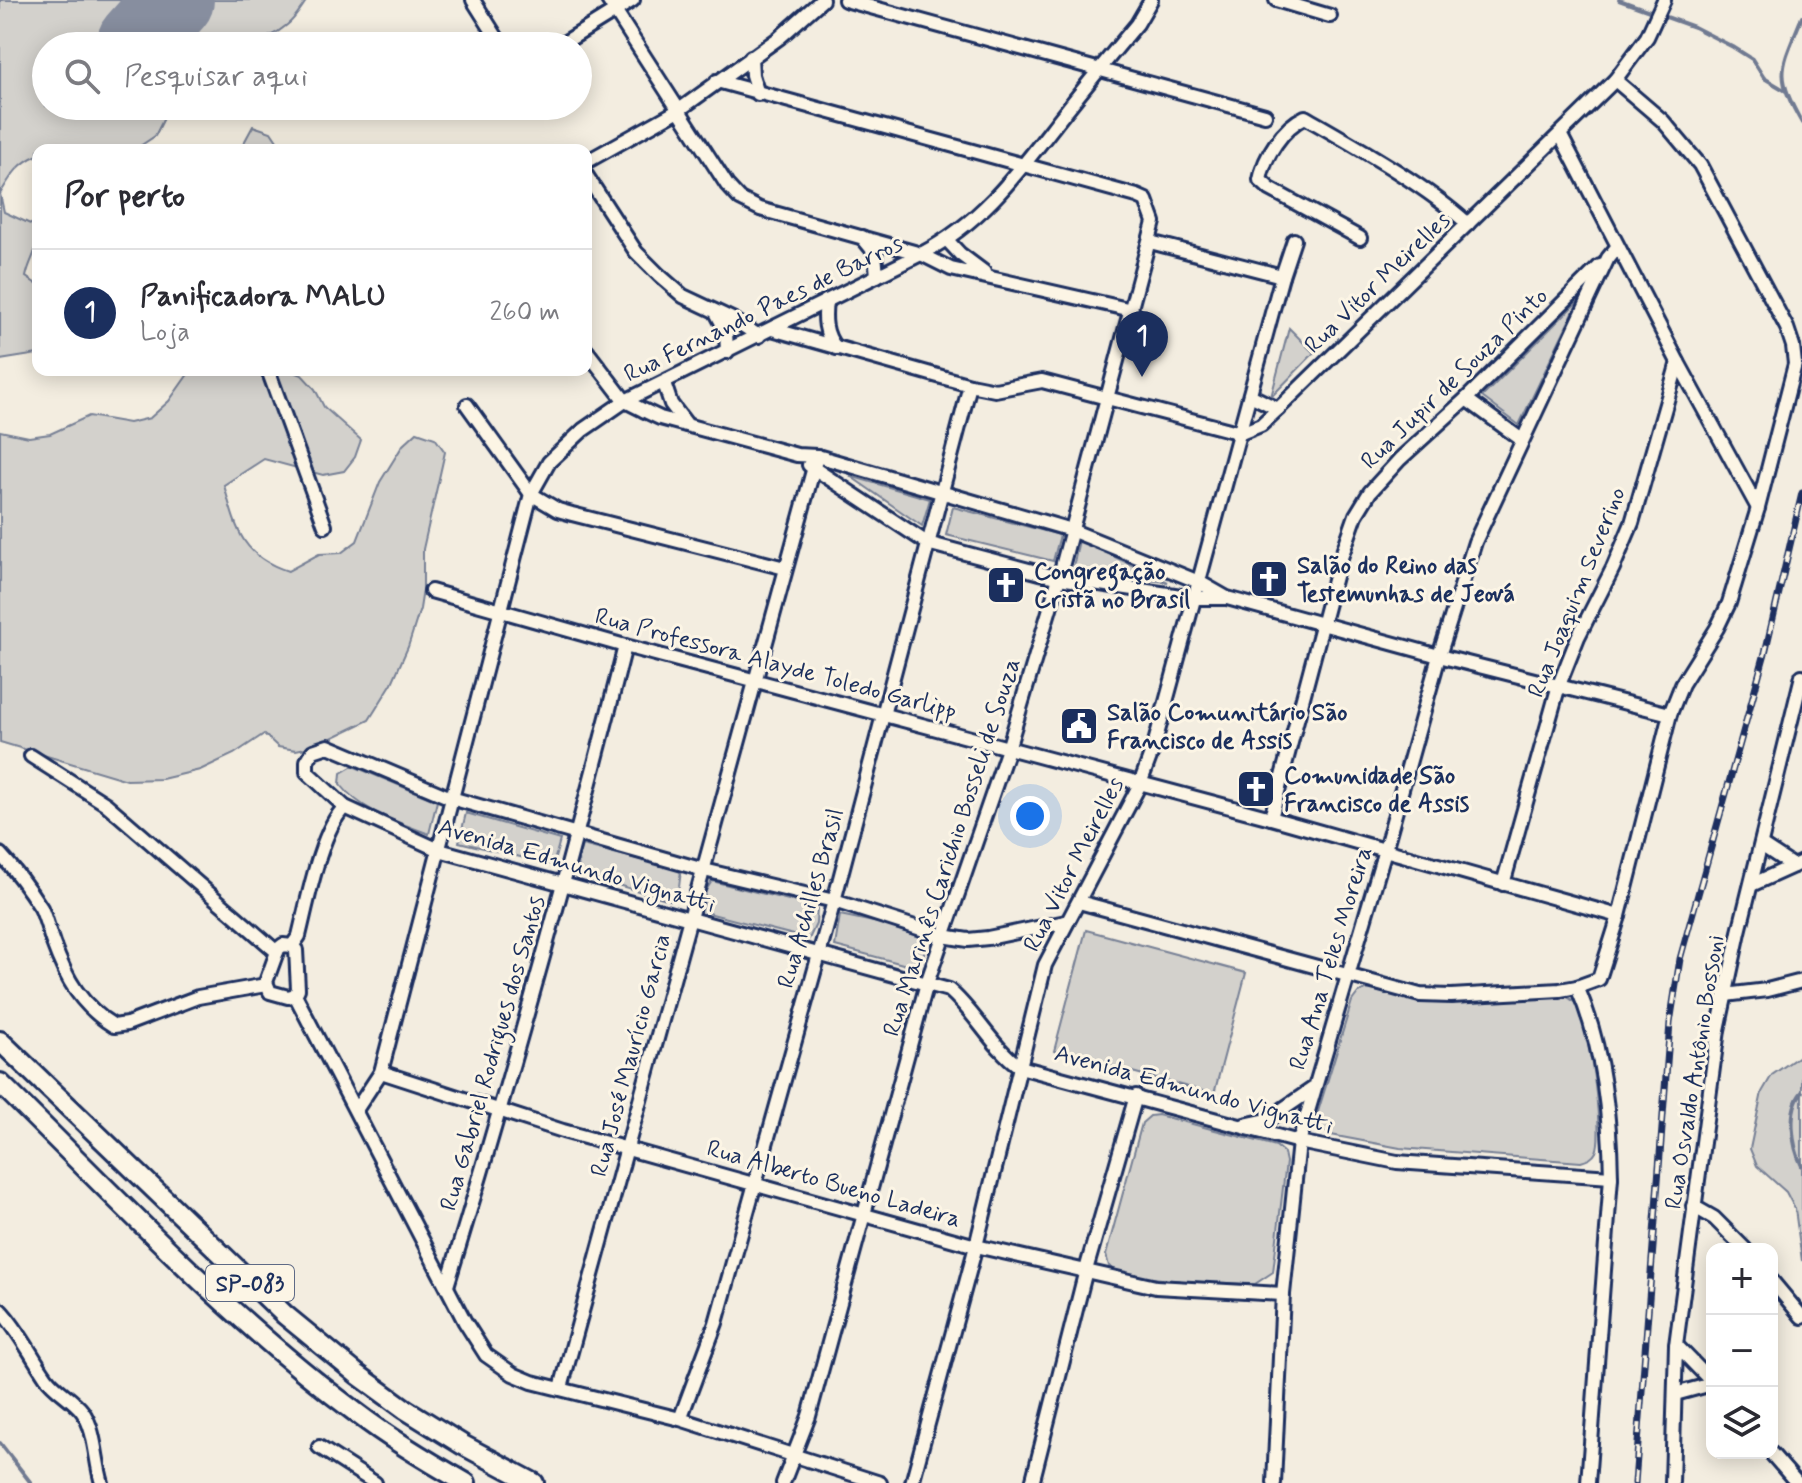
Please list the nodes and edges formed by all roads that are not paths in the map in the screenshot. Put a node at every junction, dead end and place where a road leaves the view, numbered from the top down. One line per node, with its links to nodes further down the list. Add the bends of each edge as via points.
1 (473, 0): 10 (street)
2 (633, 0): 8 (street)
3 (822, 0): 12 (street)
4 (845, 0): 13 (street)
5 (1151, 0): 13 (street, Rua Fernando Paes de Barros)
6 (1276, 0): 9 (street)
7 (1662, 3): 14 (street, Rua Vitor Meirelles, via 1650,32)
8 (612, 6): 11 (street); 17 (street)
9 (1330, 16)
10 (493, 32)
11 (578, 32)
12 (751, 57): 15 (street); 16 (street)
13 (1099, 69): 18 (street); 21 (street, Rua Fernando Paes de Barros)
14 (1615, 80): 19 (street, Rua Vitor Meirelles); 59 (street, via 1663,121 1700,165 1787,328 1795,364)
15 (717, 81): 16 (street); 17 (street)
16 (758, 94): 21 (street)
17 (679, 110): 20 (street); 24 (street, via 740,199)
18 (1265, 115)
19 (1560, 134): 23 (street, Rua Vitor Meirelles); 29 (street)
20 (592, 159)
21 (1023, 165): 26 (street, Rua Fernando Paes de Barros, via 980,215); 28 (street, Rua Marinês Carichio Bosseli de Souza, via 1146,200 1154,222)
22 (592, 184): 37 (street, via 636,252 683,296)
23 (1468, 224): 25 (street, via 1323,127 1305,117 1296,121 1262,167 1260,180); 52 (street, Rua Vitor Meirelles)
24 (862, 237): 30 (street); 32 (street, via 875,253)
25 (1360, 238)
26 (947, 240): 30 (street, Rua Fernando Paes de Barros); 33 (street)
27 (1294, 240): 34 (street)
28 (1150, 242): 34 (street); 36 (street, Rua Marinês Carichio Bosseli de Souza)
29 (1617, 247): 31 (street, Rua Ana Teles Moreira); 43 (street)
30 (921, 254): 32 (street, Rua Fernando Paes de Barros); 33 (street, via 951,269)
31 (1608, 258): 49 (street, Rua Jupir de Souza Pinto); 55 (street, Rua Ana Teles Moreira)
32 (877, 276): 35 (street, Rua Fernando Paes de Barros)
33 (990, 276): 36 (street)
34 (1282, 276): 47 (street)
35 (826, 301): 38 (street, Rua Fernando Paes de Barros); 40 (street, via 827,333)
36 (1132, 310): 48 (street, Rua Marinês Carichio Bosseli de Souza)
37 (715, 312): 39 (street); 41 (street, via 723,320)
38 (772, 329): 39 (street, Rua Fernando Paes de Barros); 40 (street)
39 (759, 336): 41 (street, Rua Fernando Paes de Barros)
40 (836, 348): 46 (street)
41 (727, 352): 45 (street, Rua Fernando Paes de Barros)
42 (592, 358): 50 (street)
43 (1678, 362): 59 (street); 75 (street, Rua Joaquim Severino, via 1632,523)
44 (270, 376): 60 (street)
45 (664, 383): 50 (street, Rua Fernando Paes de Barros); 53 (street)
46 (970, 385): 48 (street, via 995,390 1042,381); 58 (street, Rua Achilles Brasil)
47 (1250, 395): 52 (street); 54 (street)
48 (1108, 398): 54 (street); 61 (street, Rua Marinês Carichio Bosseli de Souza)
49 (1466, 399): 55 (street); 70 (street, Rua Jupir de Souza Pinto, via 1370,492 1356,515)
50 (625, 401): 53 (street); 57 (street, Rua Fernando Paes de Barros, via 549,462)
51 (467, 405): 57 (street)
52 (1278, 409): 54 (street, Rua Vitor Meirelles, via 1261,425)
53 (687, 425): 56 (street)
54 (1241, 433): 65 (street, Rua Vitor Meirelles)
55 (1522, 440): 72 (street, Rua Ana Teles Moreira, via 1475,542)
56 (815, 462): 58 (street); 62 (street); 63 (street, Rua José Maurício Garcia)
57 (531, 494): 63 (street, via 558,510); 69 (street, Rua Fernando Paes de Barros)
58 (941, 494): 61 (street); 62 (street, Rua Achilles Brasil)
59 (1758, 508): 76 (street, via 1729,603)
60 (325, 526)
61 (1071, 530): 64 (street, Rua Marinês Carichio Bosseli de Souza); 65 (street)
62 (927, 543): 64 (street); 77 (street, Rua Achilles Brasil)
63 (785, 568): 74 (street, Rua José Maurício Garcia)
64 (1059, 578): 67 (street); 78 (street, Rua Marinês Carichio Bosseli de Souza)
65 (1199, 582): 67 (street, Rua Vitor Meirelles); 68 (street)
66 (431, 591): 69 (street, Rua Professora Alayde Toledo Garlipp)
67 (1195, 598): 68 (street); 80 (street, Rua Vitor Meirelles)
68 (1227, 598): 70 (street)
69 (500, 610): 71 (street, Rua Professora Alayde Toledo Garlipp); 81 (street, Rua Fernando Paes de Barros)
70 (1320, 624): 72 (street); 83 (street, Rua Jupir de Souza Pinto)
71 (625, 646): 74 (street, Rua Professora Alayde Toledo Garlipp); 84 (street, Rua Gabriel Rodrigues dos Santos)
72 (1439, 656): 75 (street); 87 (street, Rua Ana Teles Moreira)
73 (1802, 676): 85 (street, Rua Osvaldo Antônio Bossoni)
74 (755, 680): 77 (street, Rua Professora Alayde Toledo Garlipp); 90 (street, Rua José Maurício Garcia)
75 (1559, 685): 76 (street); 91 (street, Rua Joaquim Severino)
76 (1670, 714): 96 (street)
77 (881, 715): 78 (street, Rua Professora Alayde Toledo Garlipp); 94 (street, Rua Achilles Brasil)
78 (1008, 749): 80 (street, Rua Professora Alayde Toledo Garlipp); 99 (street, Rua Marinês Carichio Bosseli de Souza)
79 (31, 756): 101 (street, via 106,804)
80 (1140, 784): 83 (street, Rua Professora Alayde Toledo Garlipp); 95 (street, Rua Vitor Meirelles)
81 (451, 798): 82 (street, Avenida Edmundo Vignatti, via 334,748 317,748 309,755 307,772); 84 (street, Avenida Edmundo Vignatti); 86 (street, Rua Fernando Paes de Barros)
82 (345, 807): 86 (street, Avenida Edmundo Vignatti); 100 (street, via 321,853)
83 (1271, 818): 87 (street, Rua Professora Alayde Toledo Garlipp)
84 (578, 834): 90 (street, Avenida Edmundo Vignatti); 92 (street, Rua Gabriel Rodrigues dos Santos)
85 (1761, 845): 89 (street); 93 (street, Rua Osvaldo Antônio Bossoni)
86 (439, 850): 92 (street, Avenida Edmundo Vignatti); 112 (street, Rua Fernando Paes de Barros)
87 (1385, 850): 91 (street, Rua Professora Alayde Toledo Garlipp); 103 (street, Rua Ana Teles Moreira)
88 (0, 854): 106 (street, via 42,910 71,983 88,1008 114,1026 198,997)
89 (1798, 864): 93 (street)
90 (704, 870): 94 (street, Avenida Edmundo Vignatti); 97 (street, Rua José Maurício Garcia)
91 (1503, 884): 96 (street, Rua Professora Alayde Toledo Garlipp)
92 (563, 885): 97 (street, Avenida Edmundo Vignatti); 117 (street, Rua Gabriel Rodrigues dos Santos)
93 (1751, 885): 109 (street, Rua Osvaldo Antônio Bossoni)
94 (834, 901): 99 (street, Avenida Edmundo Vignatti); 102 (street, Rua Achilles Brasil)
95 (1079, 902): 98 (street, Rua Vitor Meirelles); 103 (street)
96 (1619, 916): 107 (street, via 1599,979)
97 (689, 920): 102 (street, Avenida Edmundo Vignatti); 120 (street, Rua José Maurício Garcia)
98 (1066, 922): 99 (street, Avenida Edmundo Vignatti, via 988,938); 111 (street, Rua Vitor Meirelles, via 1045,965)
99 (943, 936): 105 (street, Rua Marinês Carichio Bosseli de Souza)
100 (292, 946): 101 (street, via 283,945); 108 (street)
101 (277, 952): 106 (street)
102 (817, 955): 105 (street, Avenida Edmundo Vignatti); 122 (street, Rua Achilles Brasil)
103 (1347, 975): 107 (street, via 1420,995); 114 (street, Rua Ana Teles Moreira)
104 (1802, 981): 109 (street)
105 (927, 983): 111 (street, Avenida Edmundo Vignatti, via 964,1002 998,1048); 124 (street, Rua Marinês Carichio Bosseli de Souza)
106 (266, 985): 108 (street, via 273,994)
107 (1577, 987): 121 (street, via 1590,1017 1611,1126)
108 (295, 995): 116 (street)
109 (1725, 995): 123 (street, Rua Osvaldo Antônio Bossoni)
110 (0, 1041): 146 (highway, SP-083, via 285,1315 405,1409)
111 (1020, 1067): 115 (street, Avenida Edmundo Vignatti); 126 (street, Rua Vitor Meirelles)
112 (381, 1072): 116 (street, Rua Fernando Paes de Barros); 117 (street, Rua Alberto Bueno Ladeira)
113 (0, 1083): 145 (highway, SP-083, via 275,1347 358,1414)
114 (1314, 1088): 118 (street, via 1267,1120); 119 (street, Rua Ana Teles Moreira)
115 (1136, 1096): 118 (street, Avenida Edmundo Vignatti); 127 (street)
116 (356, 1110): 128 (street)
117 (501, 1110): 120 (street, Rua Alberto Bueno Ladeira); 128 (street, Rua Gabriel Rodrigues dos Santos)
118 (1243, 1125): 119 (street, Avenida Edmundo Vignatti)
119 (1299, 1142): 121 (street, Avenida Edmundo Vignatti, via 1397,1162); 130 (street, Rua Ana Teles Moreira)
120 (627, 1148): 122 (street, Rua Alberto Bueno Ladeira); 136 (street, Rua José Maurício Garcia)
121 (1611, 1177): 152 (street)
122 (754, 1183): 124 (street, Rua Alberto Bueno Ladeira); 138 (street, Rua Achilles Brasil, via 716,1323)
123 (1693, 1206): 125 (street); 133 (street, Rua Osvaldo Antônio Bossoni)
124 (865, 1215): 126 (street, Rua Alberto Bueno Ladeira); 140 (street, Rua Marinês Carichio Bosseli de Souza, via 809,1416)
125 (1739, 1243)
126 (976, 1246): 127 (street, Rua Alberto Bueno Ladeira); 149 (street, Rua Vitor Meirelles)
127 (1086, 1270): 130 (street, Rua Alberto Bueno Ladeira, via 1156,1287); 150 (street)
128 (447, 1286): 136 (street, via 486,1355 513,1374)
129 (1778, 1288): 132 (street)
130 (1283, 1294): 151 (street, Rua Ana Teles Moreira)
131 (0, 1310): 143 (street, via 47,1379 82,1411)
132 (1802, 1317)
133 (1676, 1345): 134 (street); 137 (street, Rua Osvaldo Antônio Bossoni)
134 (1706, 1377)
135 (1706, 1385): 137 (street)
136 (561, 1388): 138 (street)
137 (1675, 1394): 153 (street, Rua Osvaldo Antônio Bossoni)
138 (680, 1419): 140 (street)
139 (319, 1447): 144 (street)
140 (793, 1454): 147 (street, Rua Marinês Carichio Bosseli de Souza); 148 (street)
141 (1776, 1459): 142 (street)
142 (1795, 1482)
143 (102, 1483)
144 (375, 1483)
145 (466, 1483)
146 (534, 1483)
147 (783, 1483)
148 (880, 1483)
149 (912, 1483)
150 (1032, 1483)
151 (1274, 1483)
152 (1588, 1483)
153 (1672, 1483)

